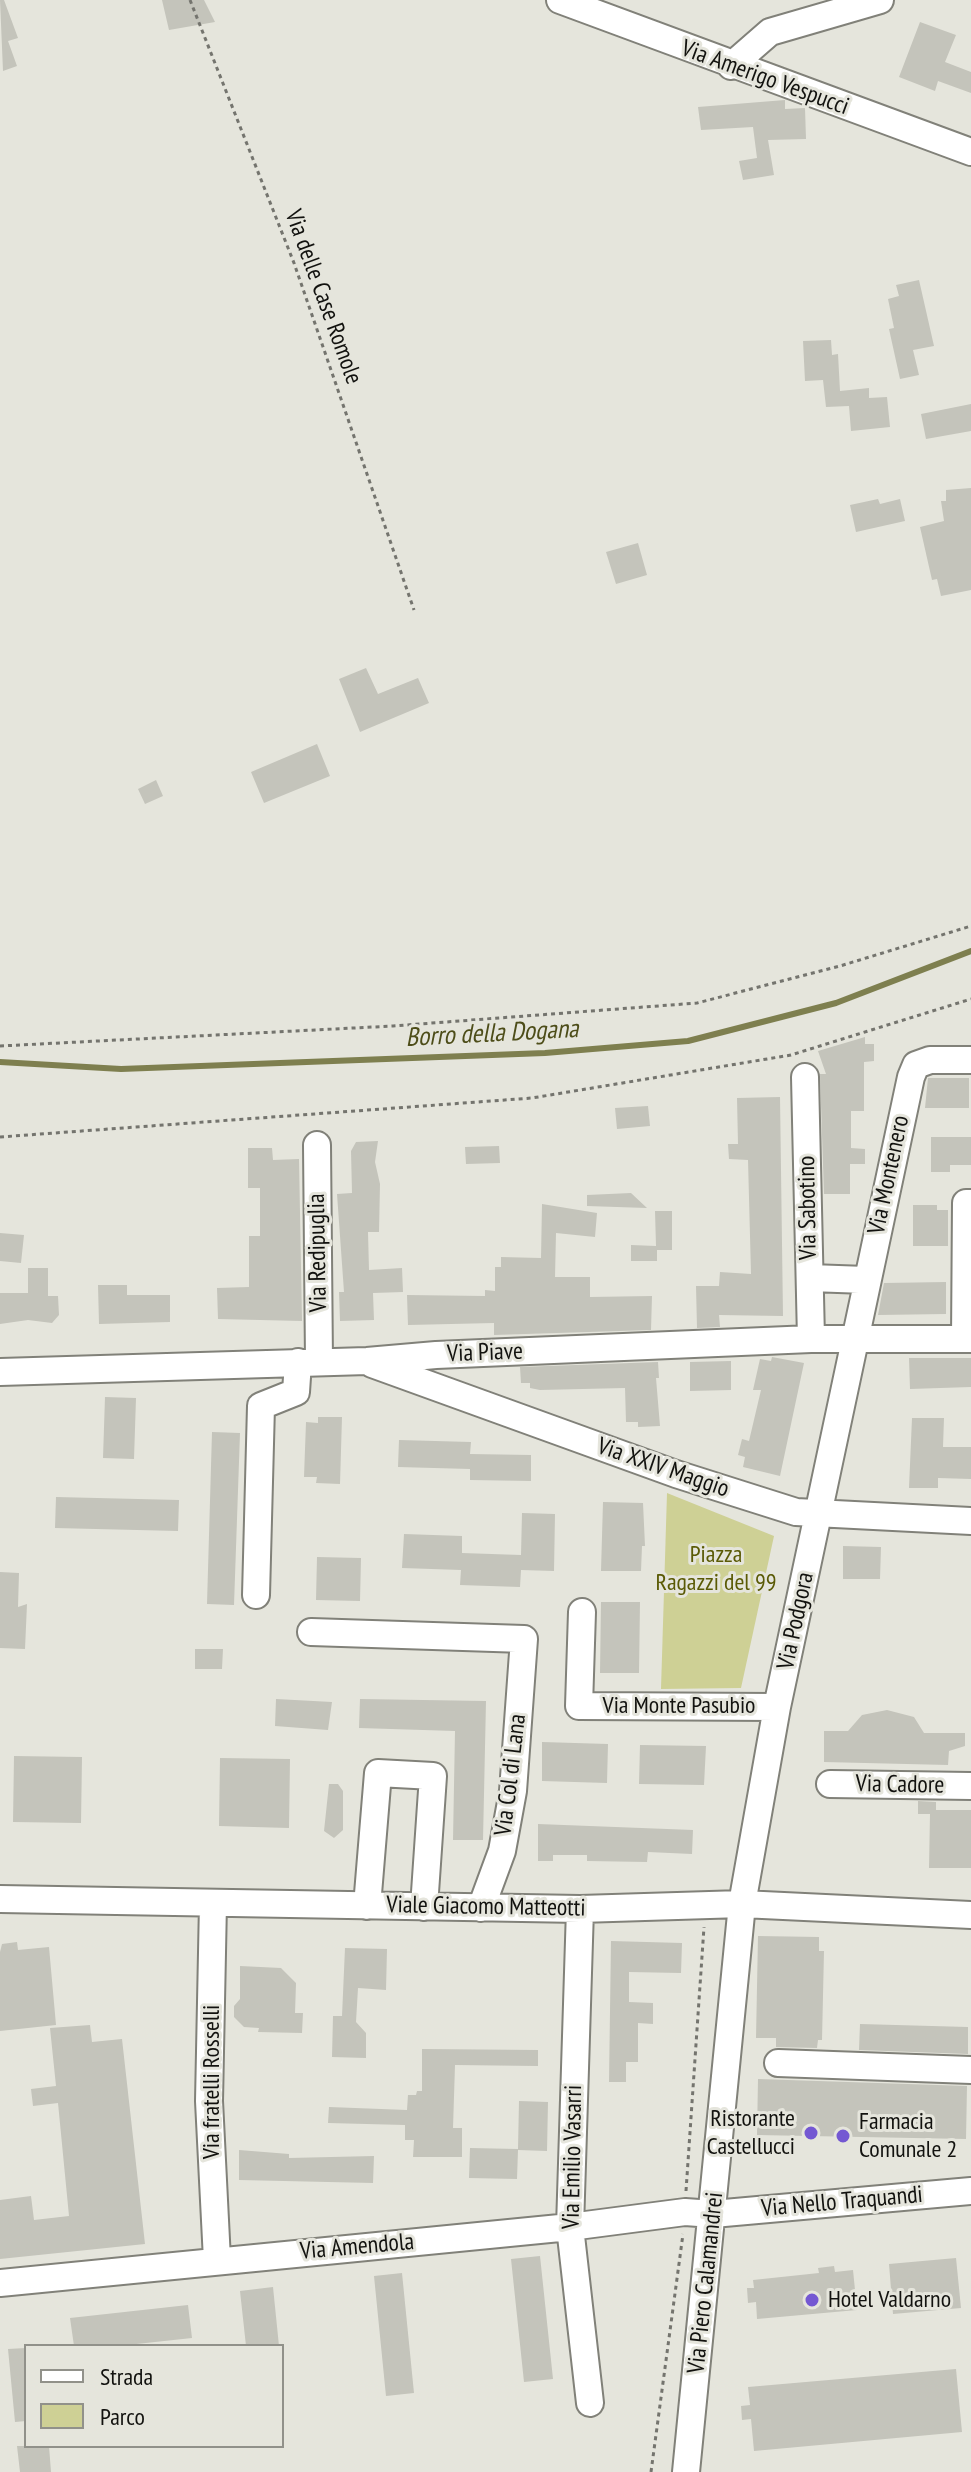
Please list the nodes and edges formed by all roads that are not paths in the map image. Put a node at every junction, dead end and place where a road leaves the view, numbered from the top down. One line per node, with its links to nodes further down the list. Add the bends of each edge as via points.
1 (560, 0): 4 (street, Via Amerigo Vespucci)
2 (880, 0): 3 (street)
3 (818, 8): 4 (street, via 770,32)
4 (731, 66): 5 (street, Via Amerigo Vespucci)
5 (971, 152)
6 (971, 1060): 11 (street, Via Montenero, via 916,1065)
7 (805, 1077): 10 (street, Via Sabotino)
8 (317, 1145): 16 (street, Via Redipuglia)
9 (971, 1203): 13 (street, via 966,1203)
10 (810, 1278): 11 (street); 12 (street, Via Sabotino)
11 (866, 1280): 14 (street, Via Montenero)
12 (811, 1339): 14 (street, Via Piave); 15 (street, Via Piave)
13 (968, 1339): 14 (street, Via Piave)
14 (853, 1340): 18 (street, Via Podgora)
15 (367, 1361): 16 (street, Via Piave); 18 (street, Via XXIV Maggio, via 676,1474 796,1512)
16 (308, 1362): 17 (street, Via Piave); 20 (street, Via Redipuglia, via 296,1392 261,1406)
17 (0, 1372)
18 (819, 1513): 19 (street, Via XXIV Maggio); 23 (street, Via Podgora)
19 (971, 1521)
20 (256, 1595)
21 (582, 1612): 23 (street, Via Monte Pasubio, via 579,1706)
22 (311, 1632): 31 (street, Via Col di Lana, via 524,1639 513,1791 502,1851)
23 (777, 1707): 28 (street, Via Podgora)
24 (830, 1784): 25 (street, Via Cadore)
25 (971, 1786)
26 (0, 1899): 27 (street, Viale Giacomo Matteotti)
27 (213, 1903): 29 (street, Viale Giacomo Matteotti); 39 (street, Via fratelli Rosselli, via 209,2101)
28 (742, 1904): 32 (street, Viale Giacomo Matteotti); 33 (street, Viale Giacomo Matteotti); 37 (street, Via Piero Calamandrei)
29 (367, 1906): 30 (street, Viale Giacomo Matteotti); 30 (street, via 378,1773 433,1776)
30 (424, 1907): 31 (street, Viale Giacomo Matteotti)
31 (481, 1908): 32 (street, Viale Giacomo Matteotti)
32 (580, 1909): 38 (street, Via Emilio Vasarri)
33 (971, 1915)
34 (778, 2063): 35 (street)
35 (971, 2070)
36 (971, 2191): 37 (street, Via Nello Traquandi)
37 (713, 2214): 38 (street, Via Amendola, via 685,2212); 42 (street, Via Piero Calamandrei)
38 (570, 2227): 39 (street, Via Amendola); 41 (street, Via Emilio Vasarri)
39 (217, 2260): 40 (street, Via Amendola)
40 (0, 2283)
41 (590, 2403)
42 (686, 2472)

